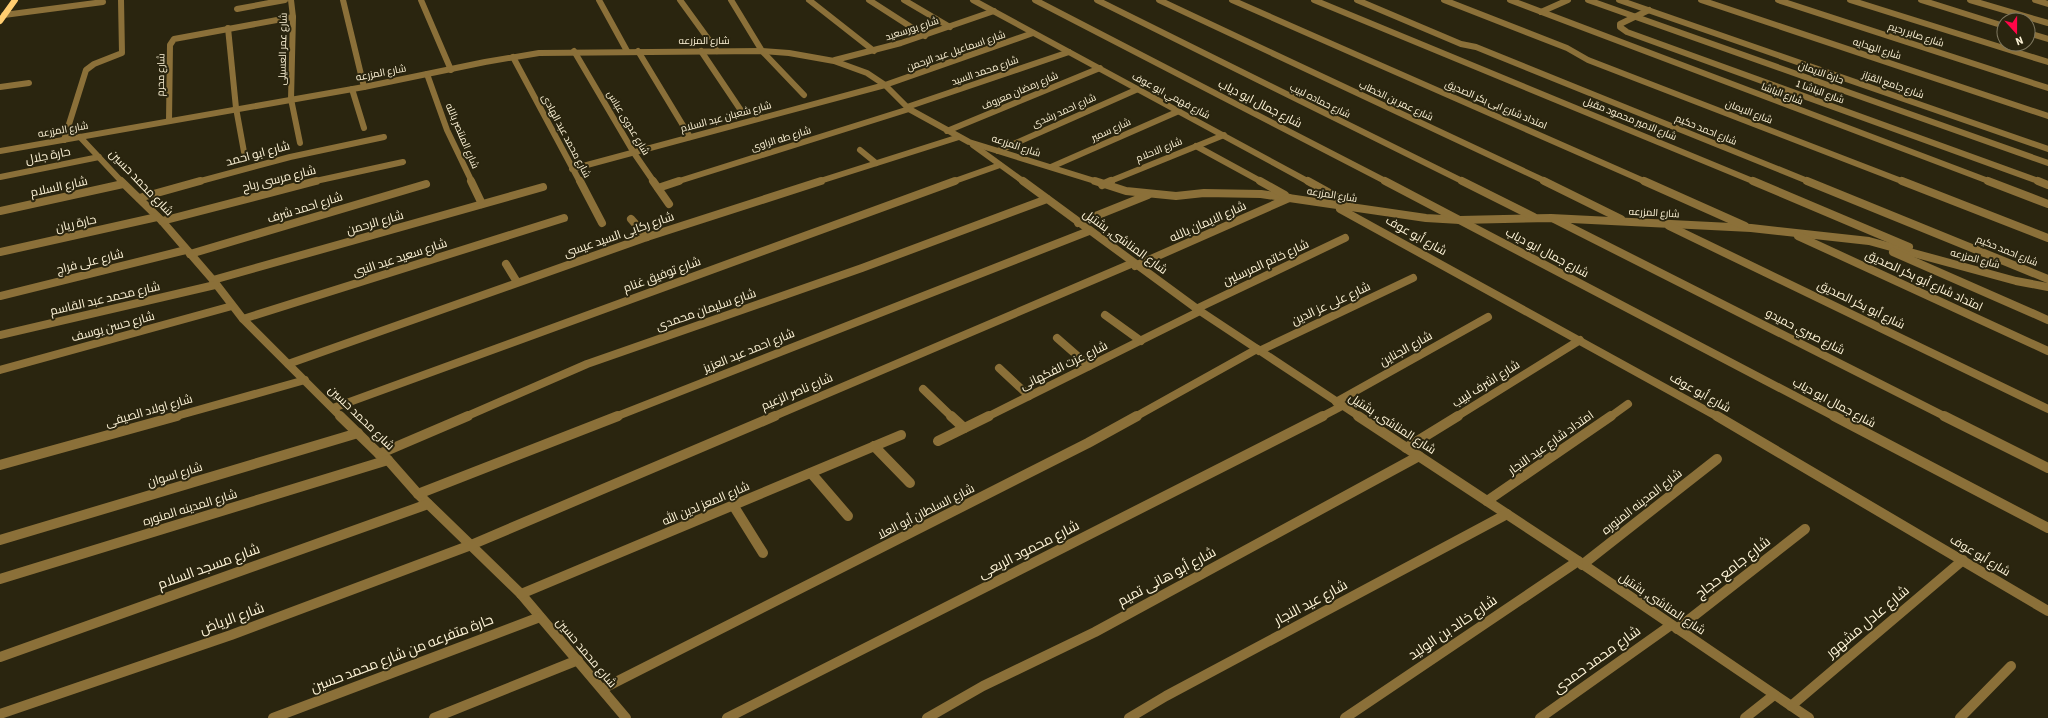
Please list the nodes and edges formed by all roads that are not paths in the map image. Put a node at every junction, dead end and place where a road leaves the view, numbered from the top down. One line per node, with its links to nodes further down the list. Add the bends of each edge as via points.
1 (15, 0): 37 (street)
2 (121, 0): 85 (street, via 122,53 86,70)
3 (285, 0): 33 (street)
4 (291, 0): 38 (street, شارع عمر العسيلى)
5 (343, 0): 66 (street)
6 (421, 0): 61 (street)
7 (599, 0): 50 (street)
8 (680, 0): 53 (street)
9 (731, 0): 54 (street)
10 (809, 0): 55 (street)
11 (869, 0): 47 (street)
12 (904, 0): 43 (street)
13 (973, 0): 35 (street, شارع فهمي ابو عوف)
14 (1035, 0): 124 (street, شارع جمال ابو دياب)
15 (1097, 0): 120 (street, شارع حماده لبيب)
16 (1159, 0): 125 (street, شارع عمر بن الخطاب)
17 (1232, 0): 129 (street, امتداد شارع ابى بكر الصديق)
18 (1314, 0): 138 (street, شارع الامير محمود مقبل)
19 (1357, 0): 142 (street, شارع احمد حكيم)
20 (1444, 0): 134 (street, شارع الايمان, via 1567,48 1588,60)
21 (1510, 0): 36 (street, شارع الباشا)
22 (1568, 0): 36 (street)
23 (1588, 0): 39 (street, حارة الايمان)
24 (1619, 0): 34 (street, شارع جامع القزاز)
25 (1701, 0): 76 (street, شارع الهدايه)
26 (1778, 0): 67 (street, شارع صابر رحيم)
27 (1850, 0): 59 (street)
28 (1921, 0): 41 (street)
29 (1970, 0): 42 (street)
30 (2035, 0): 32 (street)
31 (103, 2): 37 (street)
32 (2048, 4)
33 (237, 9)
34 (1649, 10): 39 (street, شارع الباشا 1); 89 (street, شارع جامع القزاز)
35 (994, 12): 43 (street, شارع بورسعيد); 45 (street, شارع فهمي ابو عوف)
36 (1541, 12): 115 (street, شارع الباشا)
37 (4, 15): 40 (street)
38 (293, 17): 44 (street); 71 (street, شارع عمر العسيلى)
39 (1636, 17): 97 (street, حارة الايمان); 106 (street, شارع الباشا 1, via 1620,24 1620,27 1627,32)
40 (0, 21)
41 (1996, 23)
42 (2048, 23)
43 (950, 27): 47 (street, شارع بورسعيد)
44 (228, 28): 72 (street); 77 (street, شارع محرم, via 182,36 174,39 170,45)
45 (1033, 33): 56 (street, شارع فهمي ابو عوف); 64 (street, شارع اسماعيل عبد الرحمن)
46 (2036, 35): 48 (street)
47 (925, 36): 55 (street, شارع بورسعيد)
48 (2048, 39)
49 (574, 51): 50 (street, شارع المزرعه); 57 (street, شارع المزرعه); 94 (street, شارع عدوى عباس)
50 (627, 51): 51 (street, شارع المزرعه)
51 (638, 51): 52 (street, شارع المزرعه); 83 (street)
52 (701, 51): 53 (street, شارع المزرعه); 75 (street)
53 (717, 51): 54 (street, شارع المزرعه)
54 (762, 51): 58 (street, شارع المزرعه); 70 (street)
55 (874, 51): 58 (street, شارع بورسعيد)
56 (1068, 52): 60 (street, شارع فهمي ابو عوف); 73 (street, شارع محمد السيد)
57 (513, 57): 61 (street, شارع المزرعه); 101 (street, شارع محمد عبد الهادى)
58 (834, 61): 64 (street, شارع المزرعه, via 867,73)
59 (2048, 62)
60 (1100, 68): 69 (street, شارع فهمي ابو عوف); 79 (street, شارع رمضان معروف)
61 (451, 70): 62 (street, شارع المزرعه)
62 (427, 74): 66 (street, شارع المزرعه); 113 (street, شارع المنتصر بالله, via 447,130)
63 (29, 83): 65 (street)
64 (885, 85): 73 (street, شارع المزرعه); 83 (street, شارع شعبان عبد السلام)
65 (0, 87)
66 (364, 87): 68 (street, شارع المزرعه)
67 (2048, 88)
68 (352, 89): 71 (street, شارع المزرعه); 78 (street)
69 (1138, 89): 74 (street, شارع فهمي ابو عوف); 91 (street, شارع احمد رشدى)
70 (804, 96)
71 (291, 99): 72 (street, شارع المزرعه); 87 (street, شارع عمر العسيلى)
72 (236, 108): 77 (street, شارع المزرعه); 93 (street)
73 (908, 108): 79 (street, شارع المزرعه); 108 (street, شارع طه الراوى)
74 (1180, 111): 80 (street, شارع فهمي ابو عوف); 100 (street, شارع سمير)
75 (742, 112)
76 (2048, 116)
77 (169, 121): 81 (street, شارع المزرعه)
78 (364, 128)
79 (948, 131): 84 (street, شارع المزرعه)
80 (1224, 135): 88 (street, شارع الاحلام); 117 (street, شارع فهمي ابو عوف)
81 (80, 137): 85 (street, شارع المزرعه); 95 (street, شارع محمد حسين)
82 (384, 137): 110 (street, شارع ابو احمد, via 290,157)
83 (690, 137): 94 (street, شارع شعبان عبد السلام)
84 (960, 137): 86 (street, شارع المزرعه); 98 (street, شارع ركابى السيد عيسى)
85 (64, 140): 92 (street, شارع المزرعه)
86 (969, 142): 91 (street, شارع المزرعه); 99 (street, شارع المناشى, بشتيل)
87 (300, 143)
88 (1196, 146): 105 (street, شارع الاحلام); 111 (street)
89 (2048, 149)
90 (860, 150): 98 (street)
91 (998, 150): 100 (street, شارع المزرعه)
92 (0, 151)
93 (244, 152)
94 (634, 153): 101 (street, شارع شعبان عبد السلام); 108 (street, شارع عدوى عباس)
95 (99, 157): 102 (street, حارة جلال); 103 (street, شارع محمد حسين)
96 (403, 162): 122 (street, شارع مرسى رباح)
97 (2048, 163)
98 (876, 164): 132 (street, شارع ركابى السيد عيسى)
99 (1000, 165): 112 (street, شارع المناشى, بشتيل); 168 (street, شارع توفيق غنام)
100 (1050, 167): 105 (street, شارع المزرعه)
101 (572, 169): 126 (street, شارع محمد عبد الهادى)
102 (0, 176)
103 (123, 184): 110 (street, شارع محمد حسين); 118 (street, شارع السلام)
104 (426, 184): 137 (street, شارع احمد شرف)
105 (1102, 185): 109 (street, شارع المزرعه)
106 (2048, 185)
107 (543, 187): 113 (street, شارع الرحمن)
108 (658, 188): 114 (street, شارع عدوى عباس)
109 (1148, 194): 111 (street, شارع المزرعه, via 1176,196 1232,192); 127 (street)
110 (139, 198): 122 (street, شارع محمد حسين)
111 (1289, 198): 116 (street, شارع المزرعه); 140 (street, شارع الايمان بالله)
112 (1046, 199): 127 (street, شارع المناشى, بشتيل); 176 (street, شارع سليمان محمدى, via 862,268 587,364)
113 (482, 204): 144 (street, شارع الرحمن)
114 (668, 204)
115 (2048, 204)
116 (1334, 205): 117 (street, شارع المزرعه); 155 (street, شارع أبو عوف)
117 (1359, 210): 124 (street, شارع المزرعه)
118 (0, 211)
119 (564, 218): 151 (street, شارع سعيد عبد النبى)
120 (1535, 218): 121 (street, شارع المزرعه); 124 (street, شارع المزرعه)
121 (1551, 218): 125 (street, شارع المزرعه); 181 (street, شارع صبري حميدو)
122 (159, 219): 136 (street, حارة ريان); 137 (street, شارع محمد حسين)
123 (631, 219): 132 (street)
124 (1460, 220): 190 (street, شارع جمال ابو دياب)
125 (1625, 221): 128 (street, شارع المزرعه)
126 (602, 223)
127 (1078, 223): 130 (street, شارع المناشى, بشتيل)
128 (1664, 223): 129 (street, شارع المزرعه); 169 (street, شارع أبو بكر الصديق)
129 (1751, 228): 131 (street, شارع المزرعه)
130 (1089, 231): 140 (street, شارع المناشى, بشتيل); 184 (street, شارع احمد عبد العزيز)
131 (1790, 232): 135 (street, شارع المزرعه); 158 (street, امتداد شارع أبو بكر الصديق)
132 (647, 237): 143 (street, شارع ركابى السيد عيسى)
133 (1345, 238): 148 (street, شارع خاتم المرسلين)
134 (2048, 238)
135 (1868, 241): 138 (street, شارع المزرعه); 152 (street)
136 (0, 252)
137 (188, 252): 144 (street, شارع محمد حسين); 146 (street, شارع على فراج)
138 (1937, 260): 145 (street, شارع المزرعه)
139 (506, 264): 143 (street)
140 (1134, 264): 148 (street, شارع المناشى, بشتيل); 193 (street, شارع ناصر الزعيم)
141 (1414, 278): 157 (street, شارع على عز الدين)
142 (2048, 279)
143 (517, 282): 159 (street, شارع ركابى السيد عيسى)
144 (214, 283): 147 (street, شارع محمد حسين); 153 (street, شارع محمد عبد القاسم)
145 (2048, 287)
146 (0, 296)
147 (232, 306): 151 (street, شارع محمد حسين); 162 (street, شارع حسن يوسف)
148 (1198, 310): 156 (street, شارع عزت الفكهانى); 157 (street, شارع المناشى, بشتيل)
149 (1105, 315): 156 (street)
150 (1488, 317): 166 (street, شارع الجناين)
151 (243, 319): 159 (street, شارع محمد حسين)
152 (2048, 320)
153 (0, 335)
154 (1057, 338): 160 (street)
155 (1580, 340): 175 (street, شارع اشرف لبيب); 195 (street, شارع أبو عوف, via 1739,428)
156 (1141, 341): 160 (street, شارع عزت الفكهانى)
157 (1258, 350): 166 (street, شارع المناشى, بشتيل); 205 (street, شارع السلطان أبو العلا, via 1088,443)
158 (2048, 350)
159 (288, 364): 163 (street, شارع محمد حسين)
160 (1089, 366): 165 (street, شارع عزت الفكهانى)
161 (999, 368): 165 (street)
162 (0, 370)
163 (304, 380): 168 (street, شارع محمد حسين); 180 (street, شارع اولاد الصيفى)
164 (923, 389): 170 (street)
165 (1029, 396): 170 (street, شارع عزت الفكهانى)
166 (1339, 404): 175 (street, شارع المناشى, بشتيل); 212 (street, شارع محمود الربعى)
167 (1628, 404): 185 (street, امتداد شارع عيد النجار)
168 (333, 408): 171 (street, شارع محمد حسين)
169 (2048, 409)
170 (964, 428): 173 (street, شارع عزت الفكهانى)
171 (358, 433): 176 (street, شارع محمد حسين); 192 (street, شارع اسوان)
172 (901, 435): 174 (street, شارع المعز لدين الله)
173 (938, 441)
174 (874, 446): 182 (street, شارع المعز لدين الله); 183 (street)
175 (1406, 448): 177 (street, شارع المناشى, بشتيل)
176 (378, 454): 179 (street, شارع محمد حسين)
177 (1419, 456): 185 (street, شارع المناشى, بشتيل); 213 (street, شارع أبو هانى تميم, via 1096,632 983,686)
178 (1717, 459): 196 (street, شارع المدينه المنوره)
179 (388, 460): 184 (street, شارع محمد حسين); 197 (street, شارع المدينه المنوره)
180 (0, 465)
181 (2048, 468)
182 (811, 473): 187 (street, شارع المعز لدين الله); 189 (street)
183 (910, 483)
184 (418, 494): 186 (street, شارع محمد حسين)
185 (1487, 501): 188 (street, شارع المناشى, بشتيل)
186 (428, 504): 193 (street, شارع محمد حسين); 202 (street, شارع مسجد السلام)
187 (733, 506): 194 (street); 198 (street, شارع المعز لدين الله)
188 (1507, 514): 196 (street, شارع المناشى, بشتيل); 214 (street, شارع عيد النجار)
189 (848, 516)
190 (2048, 528)
191 (1806, 529): 201 (street, شارع جامع حجاج)
192 (0, 540)
193 (471, 544): 198 (street, شارع محمد حسين); 208 (street, شارع الرياض, via 231,635)
194 (763, 553)
195 (1962, 560): 199 (street, شارع أبو عوف); 207 (street, شارع عادل مشهور)
196 (1580, 563): 201 (street, شارع المناشى, بشتيل); 215 (street, شارع خالد بن الوليد)
197 (0, 579)
198 (521, 594): 200 (street, شارع محمد حسين)
199 (2048, 611)
200 (540, 617): 203 (street, شارع محمد حسين); 209 (street, حارة متفرعه من شارع محمد حسين)
201 (1674, 627): 206 (street, شارع المناشى, بشتيل); 216 (street, شارع محمد حمدى)
202 (0, 657)
203 (578, 660): 205 (street, شارع محمد حسين); 210 (street)
204 (2011, 666): 219 (street)
205 (602, 690): 211 (street, شارع محمد حسين)
206 (1774, 694): 207 (street, شارع المناشى, بشتيل); 217 (street)
207 (1791, 706): 218 (street, شارع المناشى, بشتيل)
208 (0, 714)
209 (273, 718)
210 (434, 718)
211 (626, 718)
212 (727, 718)
213 (927, 718)
214 (1129, 718)
215 (1345, 718)
216 (1540, 718)
217 (1745, 718)
218 (1808, 718)
219 (1960, 718)

